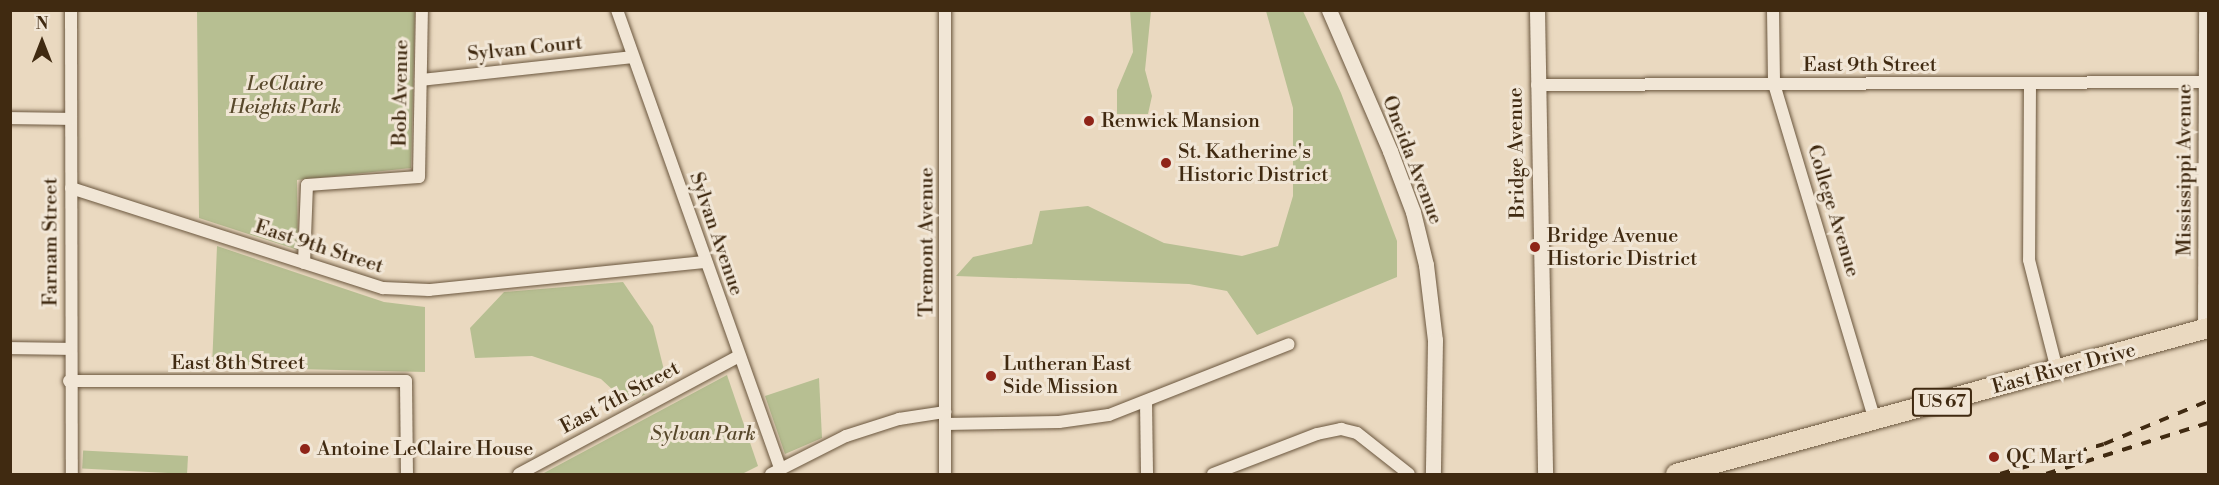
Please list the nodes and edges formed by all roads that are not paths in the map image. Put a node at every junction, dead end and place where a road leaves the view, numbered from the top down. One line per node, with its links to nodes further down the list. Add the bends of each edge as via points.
1 (71, 10): 16 (street, Farnam Street)
2 (422, 10): 10 (street, Bob Avenue)
3 (617, 10): 9 (street, Sylvan Avenue)
4 (945, 10): 29 (street, Tremont Avenue)
5 (1329, 10): 39 (street, Oneida Avenue, via 1390,151 1413,212 1426,265 1435,340)
6 (1537, 10): 14 (street, Bridge Avenue)
7 (1773, 10): 13 (street, College Avenue)
8 (2205, 10): 11 (street, Mississippi Avenue)
9 (632, 57): 10 (street, Sylvan Court); 19 (street, Sylvan Avenue)
10 (421, 80): 20 (street, Bob Avenue, via 419,177 307,185)
11 (2204, 82): 12 (street, East 9th Street); 17 (street, Mississippi Avenue)
12 (2030, 83): 13 (street, East 9th Street); 26 (street, via 2029,260)
13 (1774, 84): 14 (street, East 9th Street); 30 (street, College Avenue)
14 (1537, 85): 40 (street, Bridge Avenue)
15 (10, 118): 16 (street)
16 (71, 119): 18 (street, Farnam Street)
17 (2207, 151): 21 (street, Mississippi Avenue)
18 (71, 188): 20 (street, East 9th Street); 24 (street, Farnam Street)
19 (706, 262): 20 (street, East 9th Street, via 429,290 383,288); 25 (street, Sylvan Avenue)
20 (304, 263)
21 (2206, 329): 26 (main road, East River Drive / US 67)
22 (1289, 344): 28 (street)
23 (10, 348): 24 (street)
24 (71, 349): 27 (street, Farnam Street)
25 (739, 356): 31 (street, Sylvan Avenue); 34 (street, East 7th Street)
26 (2057, 370): 30 (main road, East River Drive / US 67)
27 (69, 381): 32 (street, Farnam Street); 33 (street, East 8th Street, via 406,381)
28 (1146, 402): 29 (street, via 1109,415 1059,422); 36 (street)
29 (945, 418): 31 (street, via 899,419 846,436); 35 (street, Tremont Avenue)
30 (1875, 420): 41 (main road, East River Drive / US 67)
31 (776, 472)
32 (72, 474)
33 (407, 474)
34 (519, 474)
35 (945, 474)
36 (1147, 474)
37 (1213, 474): 38 (street, via 1317,434 1341,429 1357,433 1382,457)
38 (1409, 474)
39 (1433, 474)
40 (1545, 474)
41 (1676, 474)

